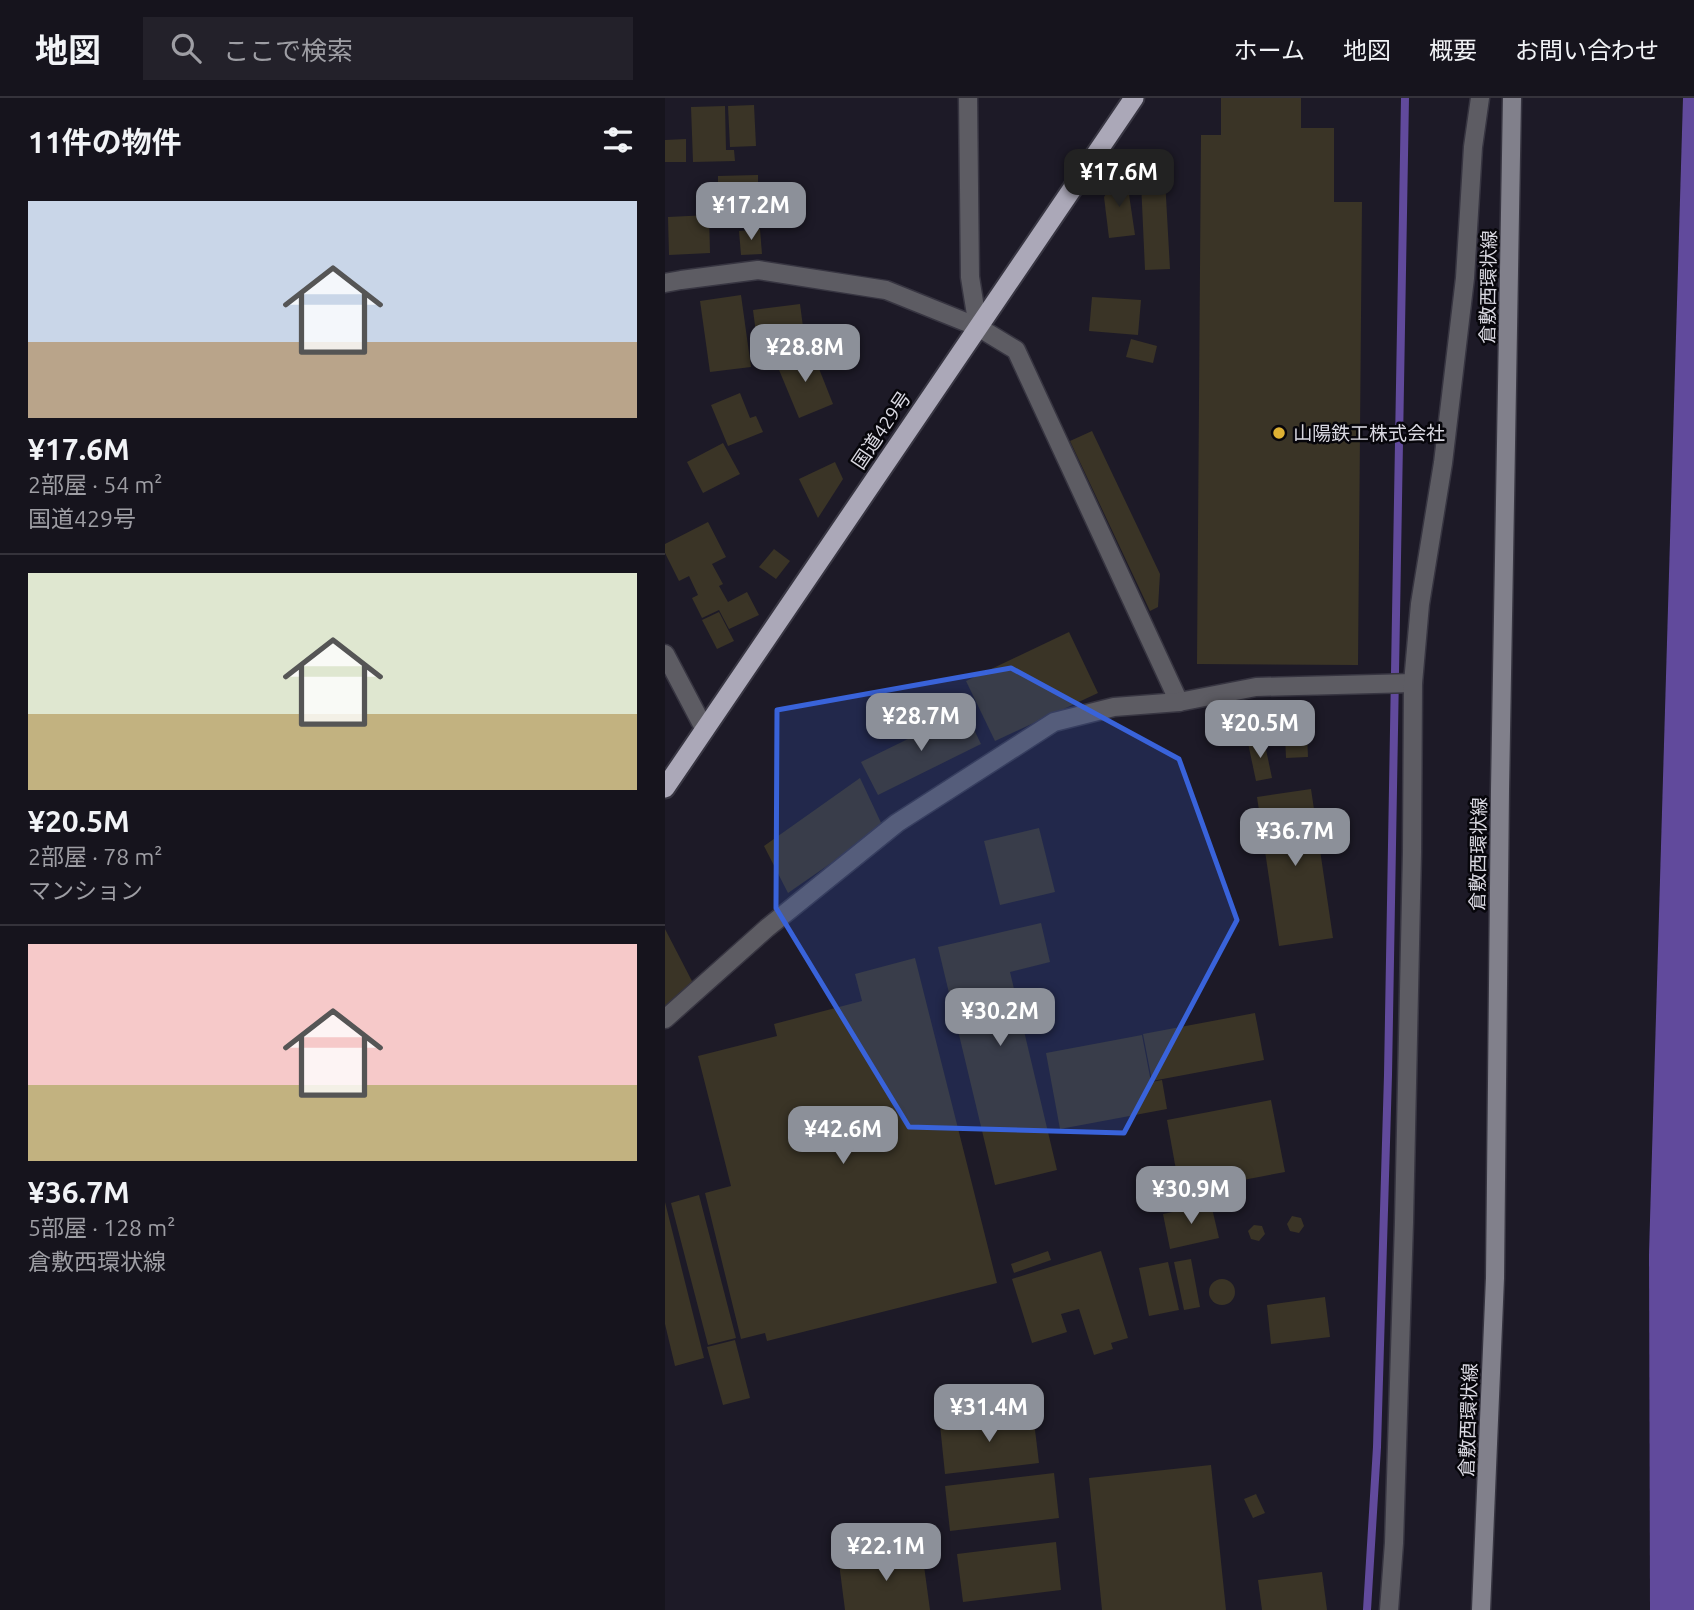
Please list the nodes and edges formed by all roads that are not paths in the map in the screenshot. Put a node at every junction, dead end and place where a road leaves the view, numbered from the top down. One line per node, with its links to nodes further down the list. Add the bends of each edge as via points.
1 (968, 98): 6 (street, via 970,277)
2 (1134, 98): 6 (highway, 国道429号)
3 (1480, 98): 8 (street, via 1443,463 1420,604)
4 (1512, 98): 14 (main road, 倉敷西環状線, via 1495,1278)
5 (665, 284): 6 (street, via 758,270 886,290)
6 (978, 327): 9 (street, via 1016,350); 10 (highway, 国道429号)
7 (665, 654): 10 (street)
8 (1400, 683): 9 (street, via 1256,687); 13 (street, via 1411,866 1405,1208)
9 (1179, 702): 12 (street, via 1114,707 1054,722 897,823 767,928)
10 (705, 730): 11 (highway, 国道429号)
11 (665, 788)
12 (665, 1019)
13 (1389, 1610)
14 (1481, 1610)

